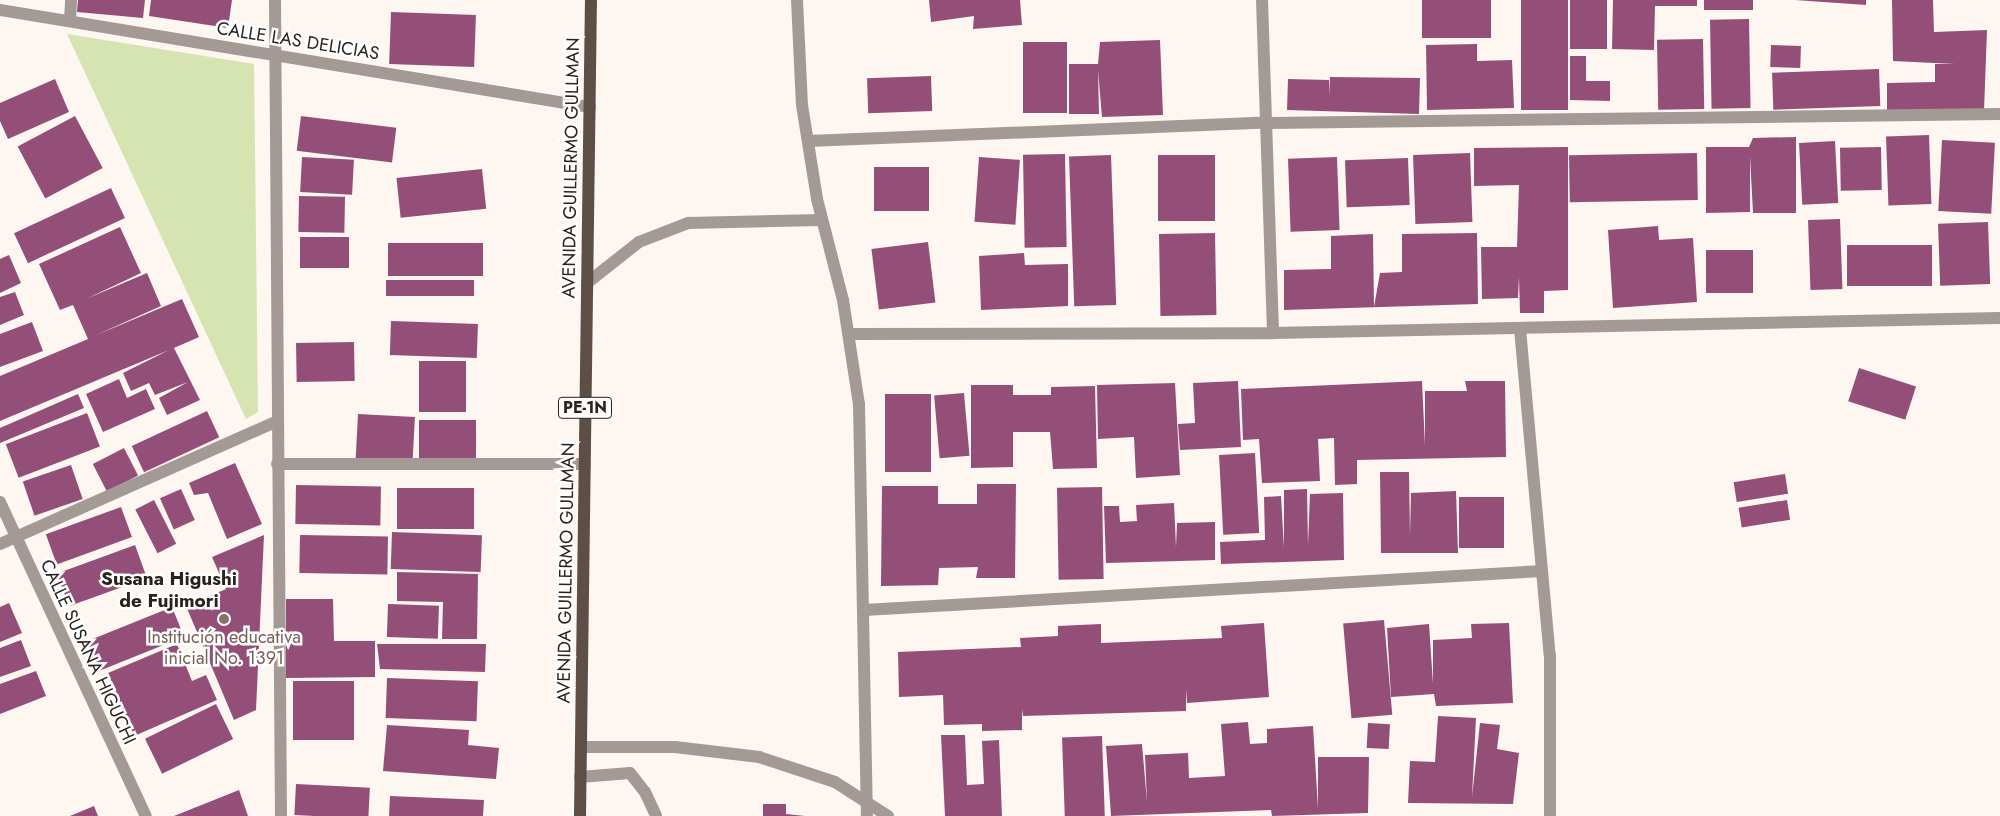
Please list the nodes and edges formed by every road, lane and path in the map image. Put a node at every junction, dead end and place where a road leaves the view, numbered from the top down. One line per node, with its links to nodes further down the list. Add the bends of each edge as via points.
1 (71, 0): 7 (street)
2 (275, 0): 8 (street)
3 (592, 0): 9 (main road, AVENIDA GUILLERMO GULLMAN / PE-1N)
4 (797, 0): 12 (street)
5 (1262, 0): 11 (street)
6 (0, 10): 7 (street, CALLE LAS DELICIAS)
7 (70, 21): 8 (street, CALLE LAS DELICIAS)
8 (272, 54): 9 (street, CALLE LAS DELICIAS); 19 (street)
9 (590, 107): 14 (main road, AVENIDA GUILLERMO GULLMAN / PE-1N)
10 (2000, 114): 11 (street)
11 (1266, 123): 12 (street); 17 (street)
12 (808, 141): 13 (street)
13 (821, 220): 14 (street, via 688,223 639,242); 18 (street)
14 (587, 282): 21 (main road, AVENIDA GUILLERMO GULLMAN / PE-1N)
15 (2000, 318): 16 (street)
16 (1520, 329): 17 (street); 25 (street)
17 (1272, 333): 18 (street)
18 (849, 334): 26 (street, via 859,404)
19 (277, 421): 20 (street); 23 (street)
20 (277, 464): 21 (street); 31 (street)
21 (585, 464): 27 (main road, AVENIDA GUILLERMO GULLMAN / PE-1N)
22 (0, 502): 23 (street, CALLE SUSANA HIGUCHI)
23 (16, 537): 24 (street); 30 (street, CALLE SUSANA HIGUCHI)
24 (0, 544)
25 (1542, 571): 26 (street); 36 (street, via 1550,656)
26 (864, 610): 29 (street)
27 (581, 747): 28 (main road, AVENIDA GUILLERMO GULLMAN / PE-1N); 29 (street, via 676,747 759,757 835,782)
28 (580, 777): 32 (main road, AVENIDA GUILLERMO GULLMAN / PE-1N); 33 (street, via 630,773 645,792)
29 (866, 802): 34 (street); 35 (street)
30 (146, 816)
31 (281, 816)
32 (580, 816)
33 (656, 816)
34 (867, 816)
35 (888, 816)
36 (1550, 816)

